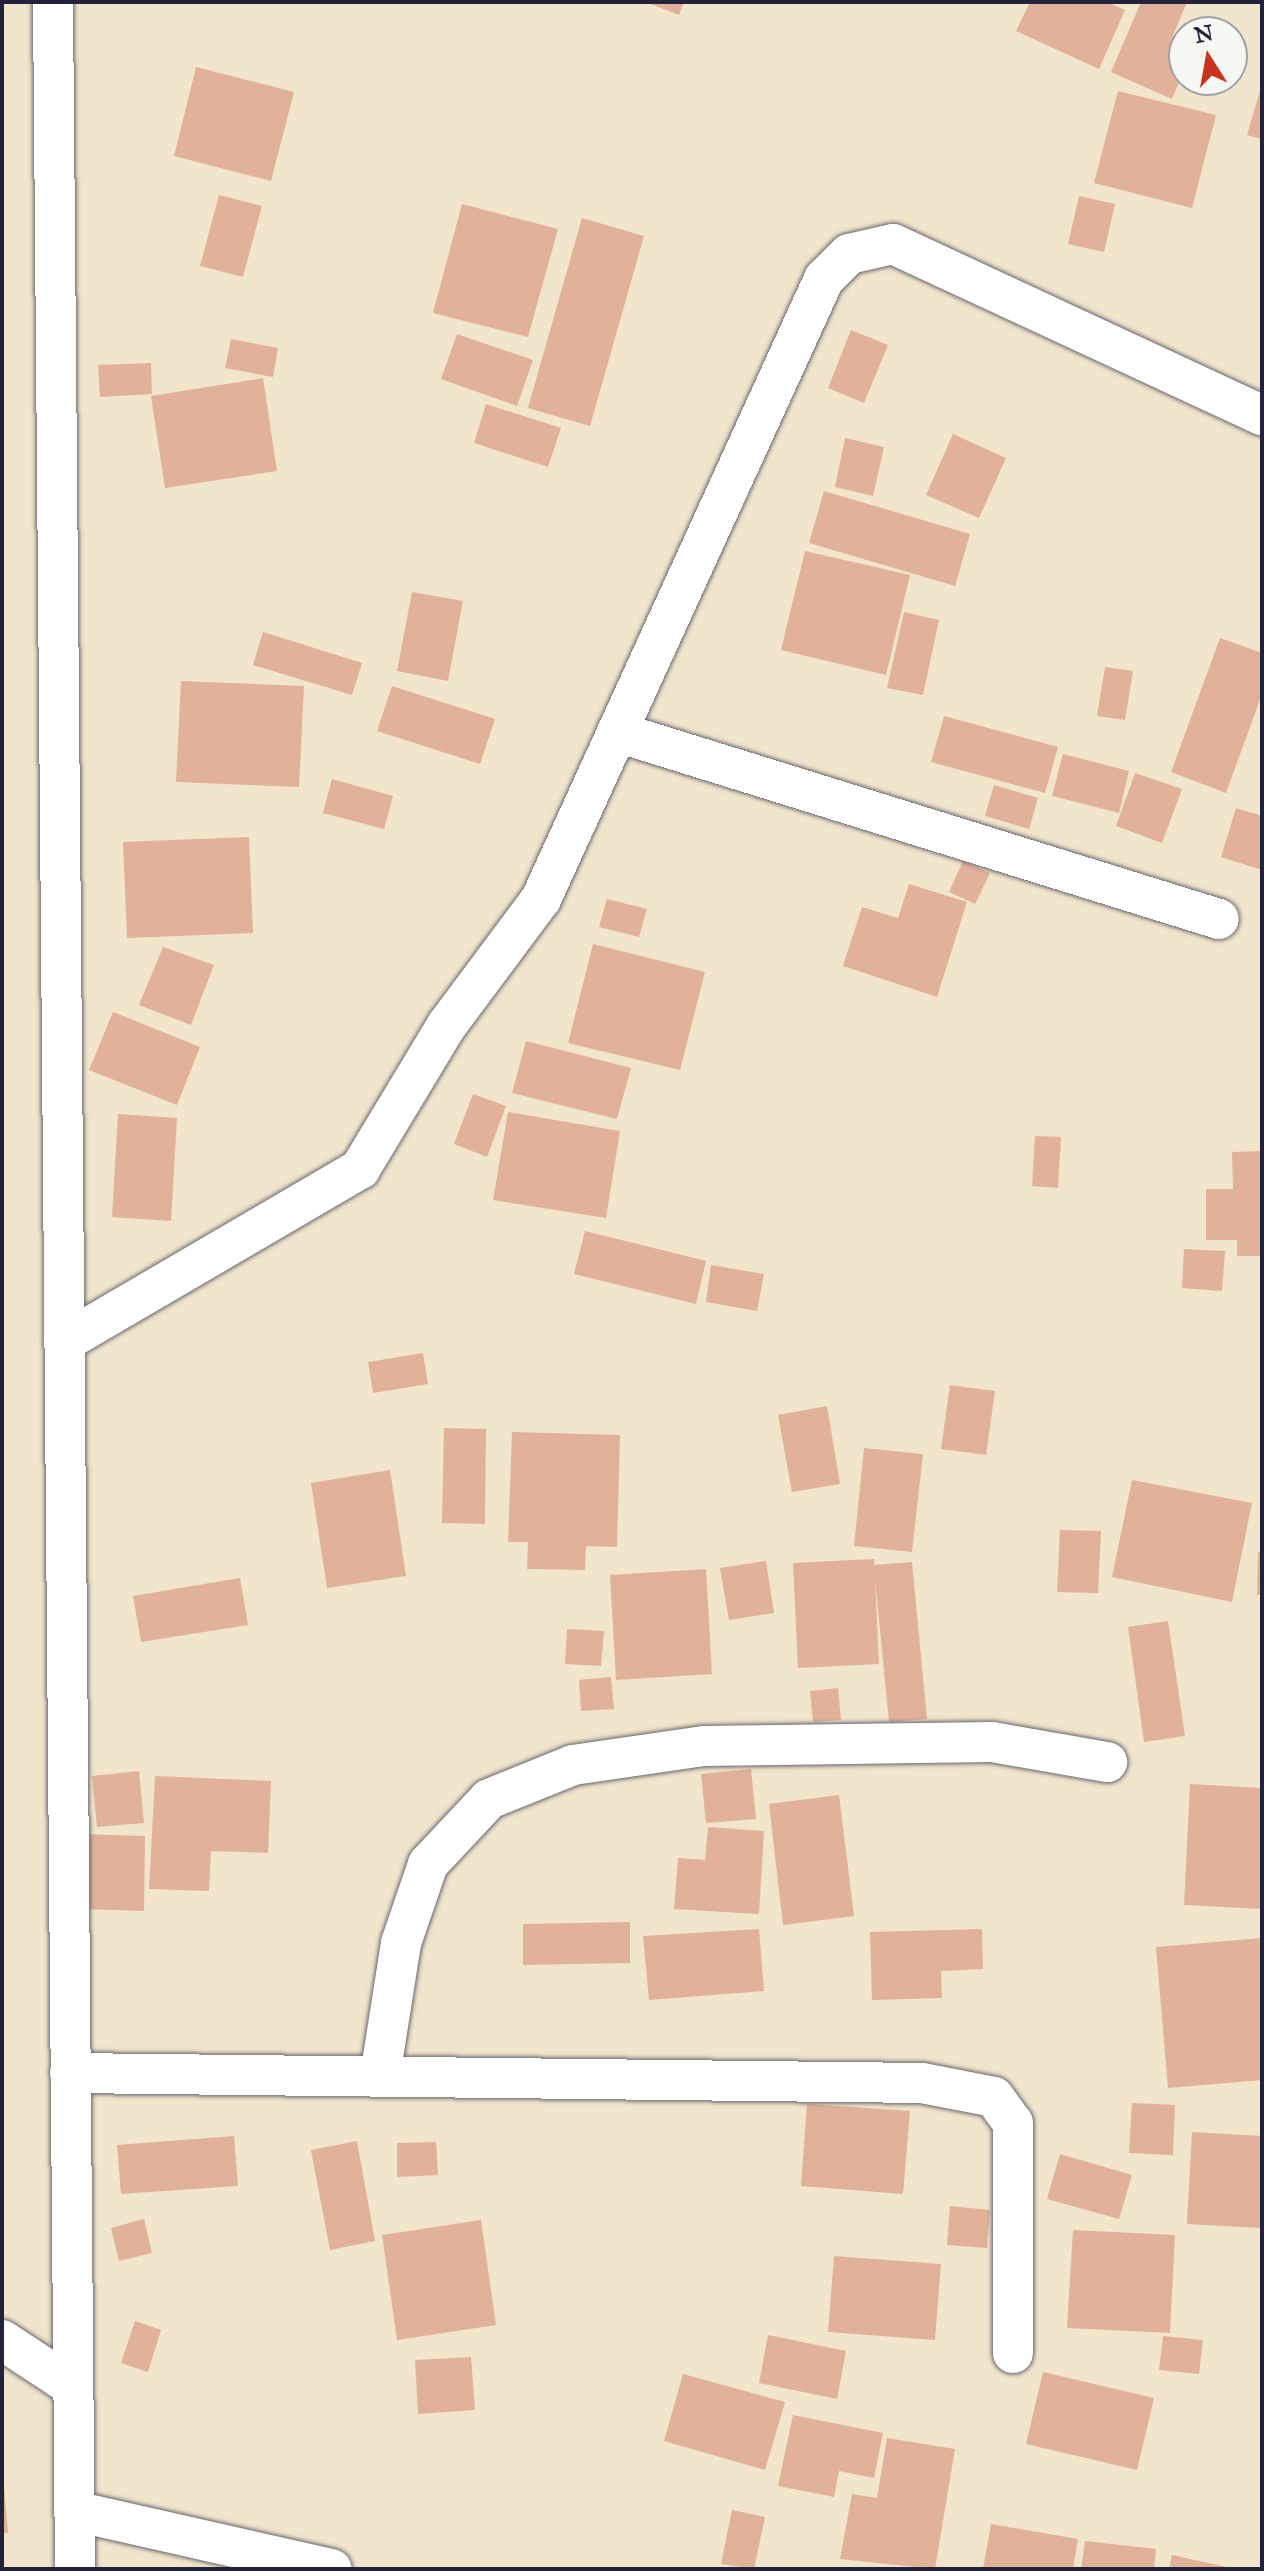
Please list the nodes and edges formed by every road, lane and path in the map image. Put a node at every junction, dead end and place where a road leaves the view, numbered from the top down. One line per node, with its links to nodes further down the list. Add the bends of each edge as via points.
1 (53, 2): 5 (street)
2 (1262, 415): 3 (street, via 893,244 849,254 824,279)
3 (617, 732): 4 (street); 5 (street, via 541,899 447,1025 360,1169)
4 (1219, 919)
5 (64, 1342): 7 (street)
6 (1107, 1762): 8 (street, via 992,1742 704,1746 573,1765 489,1799 428,1864 401,1943)
7 (70, 2073): 8 (street); 11 (street)
8 (380, 2076): 10 (street, via 922,2083 994,2097 1013,2123)
9 (2, 2340): 11 (street)
10 (1013, 2353)
11 (72, 2386): 12 (street)
12 (74, 2511): 13 (street); 14 (street)
13 (75, 2569)
14 (332, 2569)

